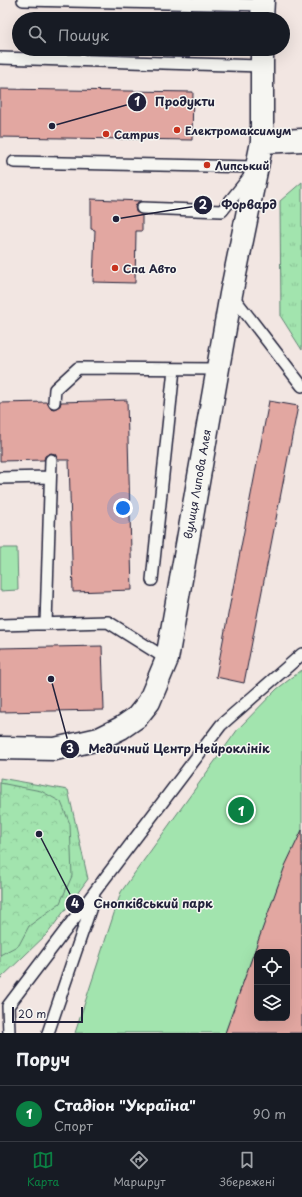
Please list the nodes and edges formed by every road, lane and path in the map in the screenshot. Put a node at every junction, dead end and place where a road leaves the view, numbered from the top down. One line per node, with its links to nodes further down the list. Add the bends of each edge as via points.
1 (23, 0): 2 (lane)
2 (262, 8)
3 (262, 57): 4 (lane); 6 (street, вулиця Липова Алея)
4 (0, 58)
5 (302, 140): 6 (street)
6 (262, 142): 8 (street, вулиця Липова Алея)
7 (14, 162): 8 (lane)
8 (256, 167): 9 (lane, via 222,211); 10 (street, вулиця Липова Алея)
9 (142, 208)
10 (231, 294): 12 (street, вулиця Липова Алея); 13 (lane)
11 (174, 369): 12 (lane); 14 (lane, via 78,368 55,389); 18 (lane)
12 (217, 370): 22 (street, вулиця Липова Алея)
13 (302, 386)
14 (54, 402)
15 (50, 460): 16 (lane)
16 (50, 477): 17 (lane); 19 (lane)
17 (0, 478)
18 (152, 580)
19 (46, 624): 20 (lane); 22 (lane, via 108,622)
20 (0, 625)
21 (302, 654): 24 (lane, via 221,725)
22 (167, 659): 23 (street, вулиця Липова Алея, via 149,702 137,717 121,728 99,739 55,749)
23 (0, 748)
24 (98, 888): 25 (lane, via 8,1006); 26 (lane)
25 (10, 1033)
26 (48, 1033)

